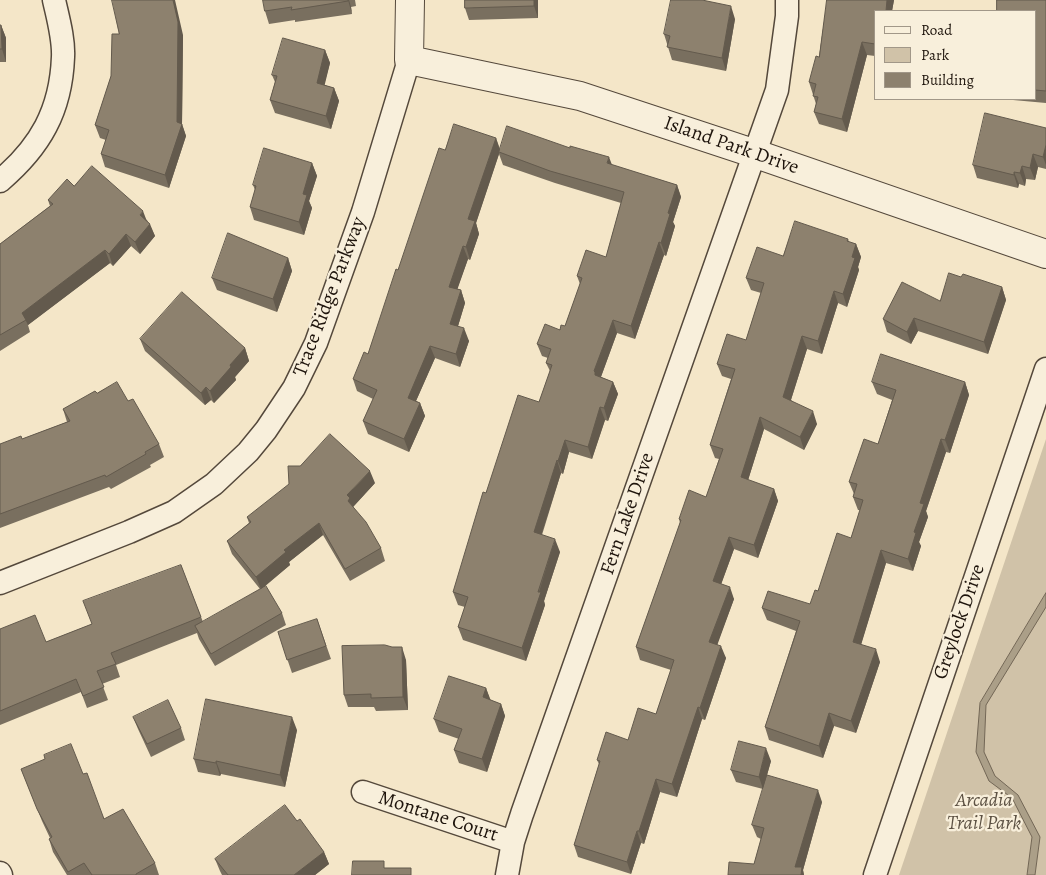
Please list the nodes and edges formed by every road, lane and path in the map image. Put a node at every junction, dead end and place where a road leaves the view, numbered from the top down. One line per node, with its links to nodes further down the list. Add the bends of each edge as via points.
1 (54, 0): 6 (street, via 63,56 51,118 39,140 18,166)
2 (410, 0): 4 (street, Trace Ridge Parkway)
3 (787, 0): 5 (street, Fern Lake Drive, via 777,90)
4 (409, 60): 5 (street, Island Park Drive, via 580,96); 9 (street, Trace Ridge Parkway, via 363,212 316,343 294,388 266,430 214,484 174,512)
5 (756, 154): 7 (street, Island Park Drive); 11 (street, Fern Lake Drive)
6 (0, 181)
7 (1046, 254)
8 (1046, 369): 13 (street, Greylock Drive)
9 (0, 583)
10 (363, 792): 11 (street, Montane Court)
11 (513, 842): 12 (street, Fern Lake Drive)
12 (507, 875)
13 (874, 875)

